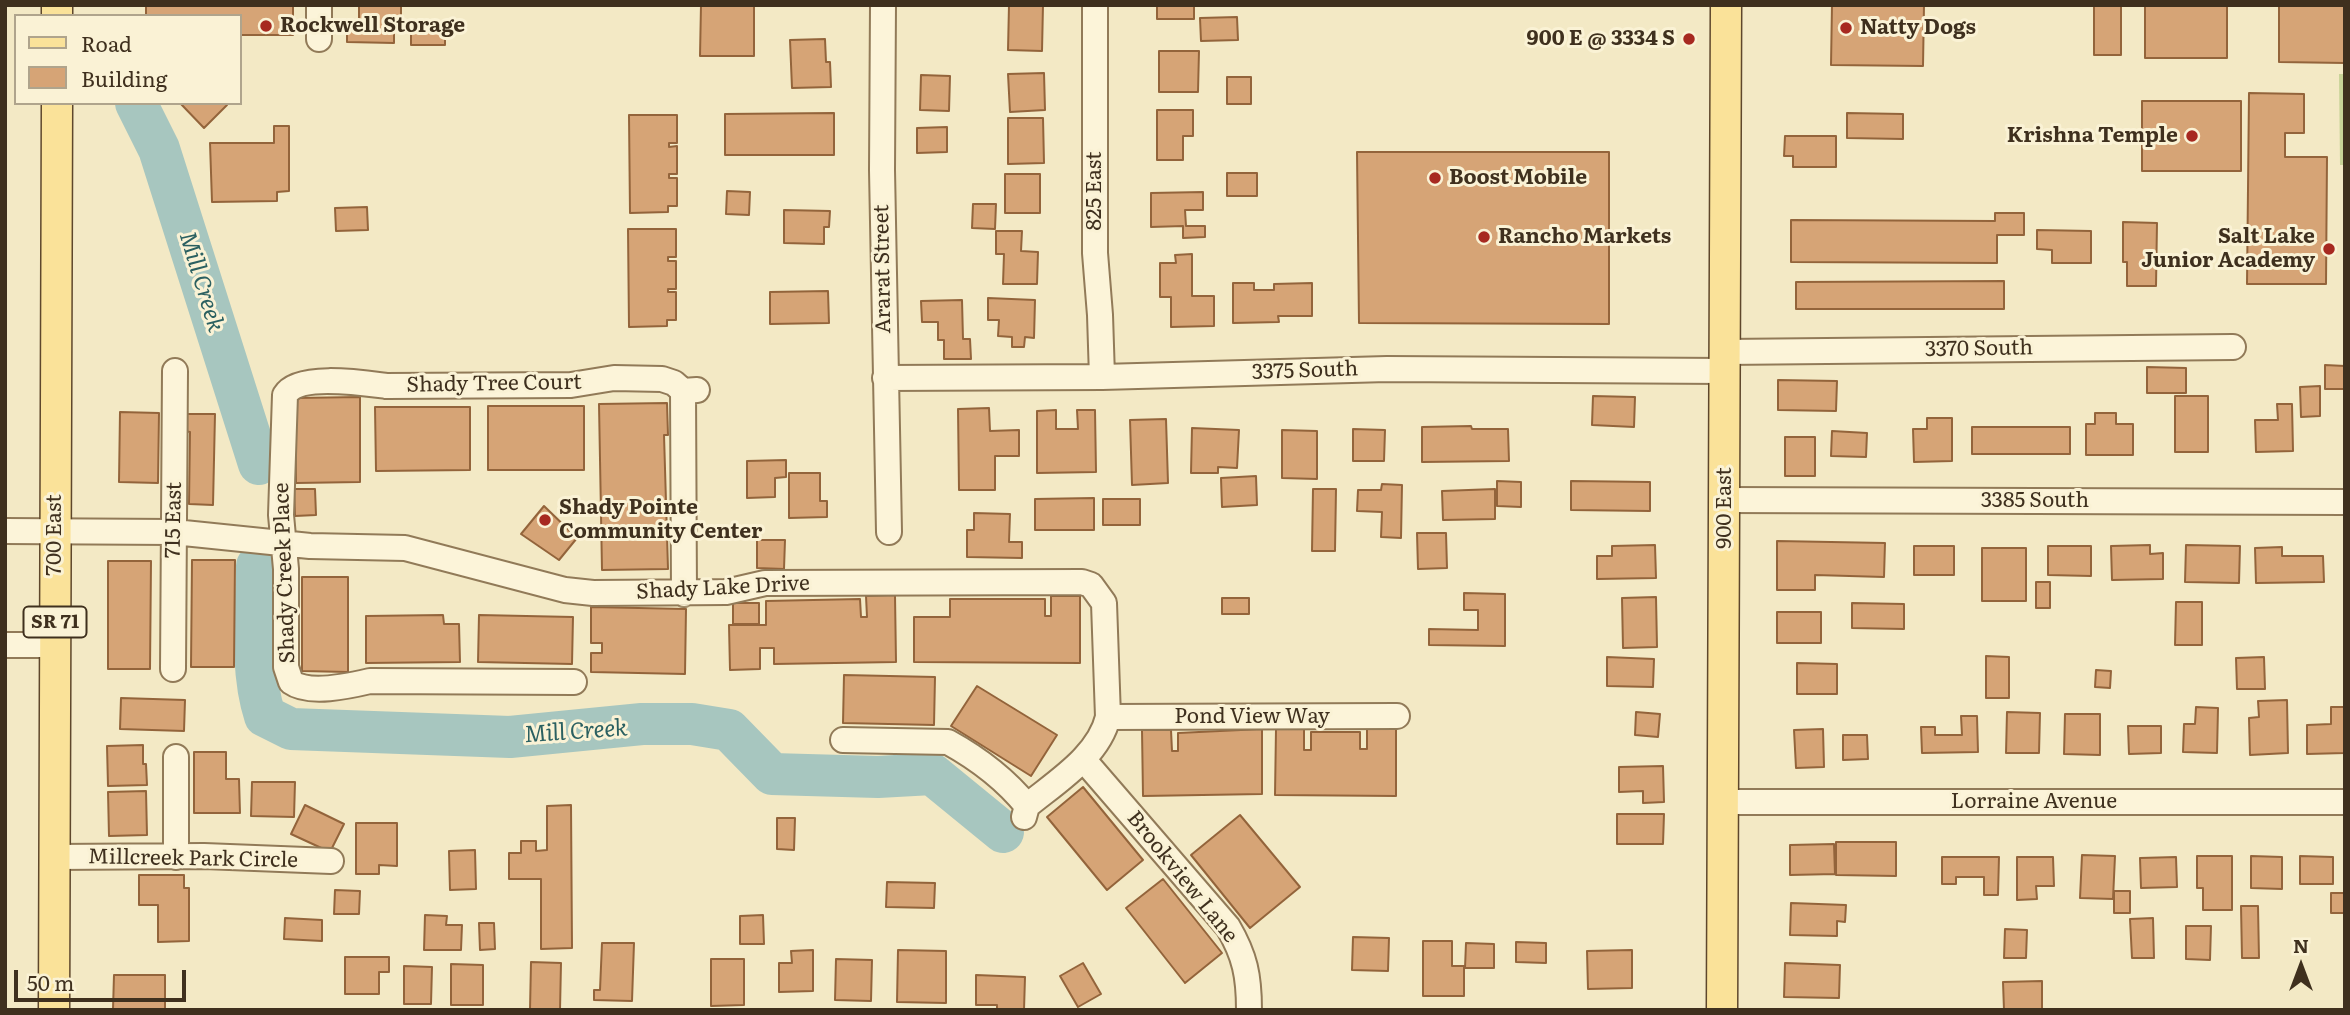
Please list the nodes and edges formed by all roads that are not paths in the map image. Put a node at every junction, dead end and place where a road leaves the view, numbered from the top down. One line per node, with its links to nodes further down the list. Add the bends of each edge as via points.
1 (319, 5): 5 (street)
2 (883, 5): 11 (street, Ararat Street)
3 (1095, 5): 10 (street, 825 East, via 1095,253)
4 (1726, 5): 8 (main road, 900 East)
5 (319, 39)
6 (57, 105): 16 (main road, 700 East / SR 71)
7 (2233, 347): 8 (street, 3370 South)
8 (1726, 361): 10 (street, 3375 South); 13 (main road, 900 East)
9 (175, 371): 17 (street, 715 East)
10 (1102, 377): 11 (street, 3375 South)
11 (885, 378): 18 (street, Ararat Street)
12 (289, 389): 19 (street, Shady Creek Place, via 283,403); 20 (street, Shady Tree Court, via 312,383 571,384 614,378 662,379 690,390)
13 (1726, 500): 14 (street, 3385 South); 30 (main road, 900 East)
14 (2345, 502)
15 (5, 531): 16 (street, Shady Lake Drive)
16 (55, 531): 17 (street, Shady Lake Drive); 22 (main road, 700 East / SR 71)
17 (174, 531): 19 (street, Shady Lake Drive); 23 (street, 715 East)
18 (889, 532)
19 (284, 543): 20 (street, Shady Lake Drive, via 405,548 565,590); 24 (street, Shady Creek Place, via 286,667 290,682 297,687 344,688 370,681)
20 (684, 594): 26 (street, Shady Lake Drive, via 726,592 765,583 1082,582 1091,585 1104,603)
21 (5, 645): 22 (street)
22 (55, 645): 33 (main road, 700 East / SR 71)
23 (173, 669)
24 (574, 682)
25 (1397, 716): 26 (street, Pond View Way)
26 (1108, 717): 29 (street, via 1105,730)
27 (843, 740): 29 (street, via 948,741 1013,789 1025,811)
28 (176, 757): 32 (street)
29 (1083, 759): 36 (street, Brookview Lane, via 1228,927 1243,956)
30 (1724, 802): 31 (street, Lorraine Avenue); 37 (main road, 900 East)
31 (2345, 802)
32 (176, 856): 33 (street, Millcreek Park Circle); 34 (street, Millcreek Park Circle)
33 (54, 857): 35 (main road, 700 East / SR 71)
34 (331, 861)
35 (54, 1010)
36 (1249, 1010)
37 (1722, 1010)

